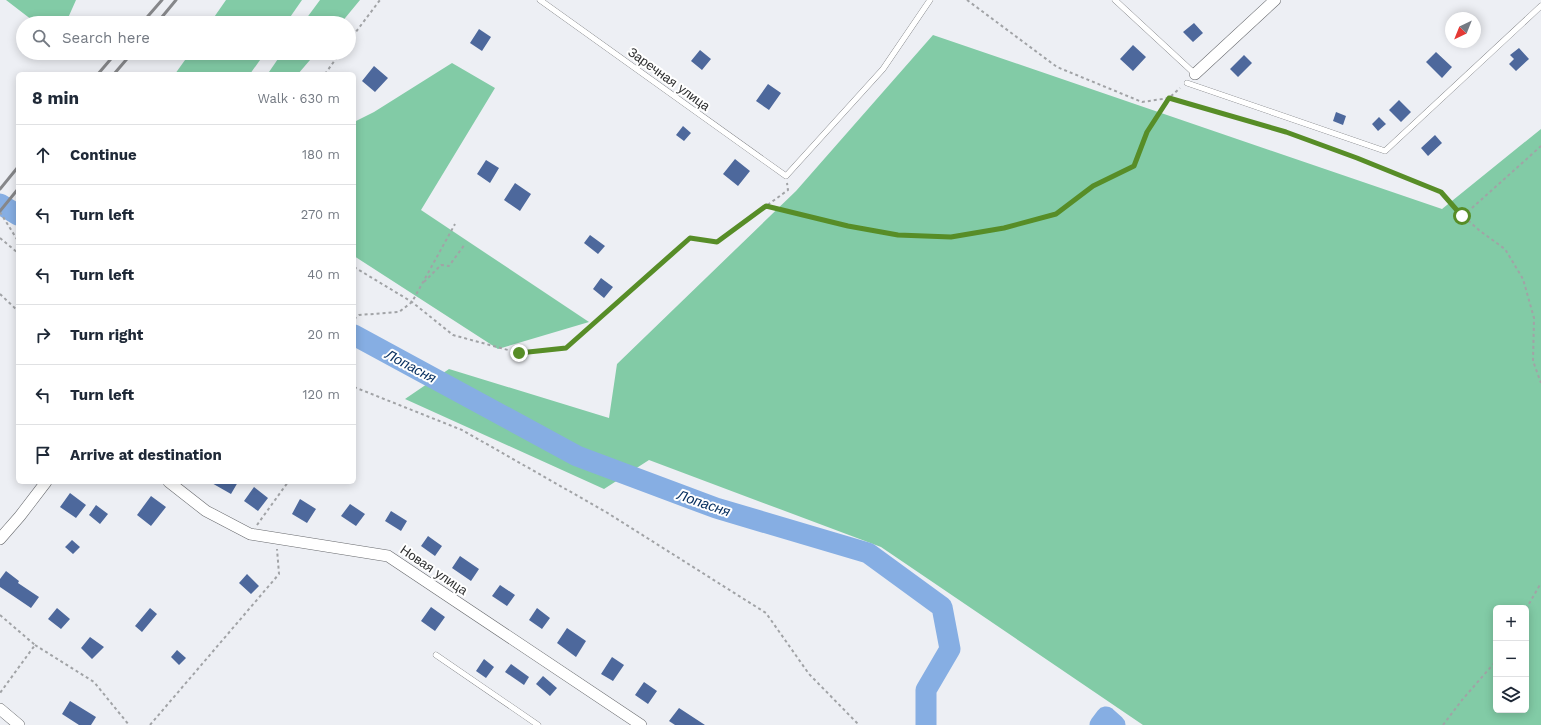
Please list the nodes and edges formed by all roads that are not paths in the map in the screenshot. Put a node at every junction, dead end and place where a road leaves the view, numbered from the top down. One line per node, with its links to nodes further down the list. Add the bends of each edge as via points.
1 (540, 0): 2 (lane, Заречная улица, via 786,176 883,70)
2 (930, 0)
3 (1115, 0): 6 (lane)
4 (1275, 0): 6 (street)
5 (1541, 6): 7 (lane, via 1385,151)
6 (1195, 74)
7 (1187, 83)
8 (44, 484): 10 (street)
9 (172, 484): 15 (street, Новая улица, via 206,511 250,534 388,556)
10 (0, 539)
11 (436, 655): 14 (lane)
12 (0, 709): 13 (street)
13 (19, 725)
14 (538, 725)
15 (641, 725)

